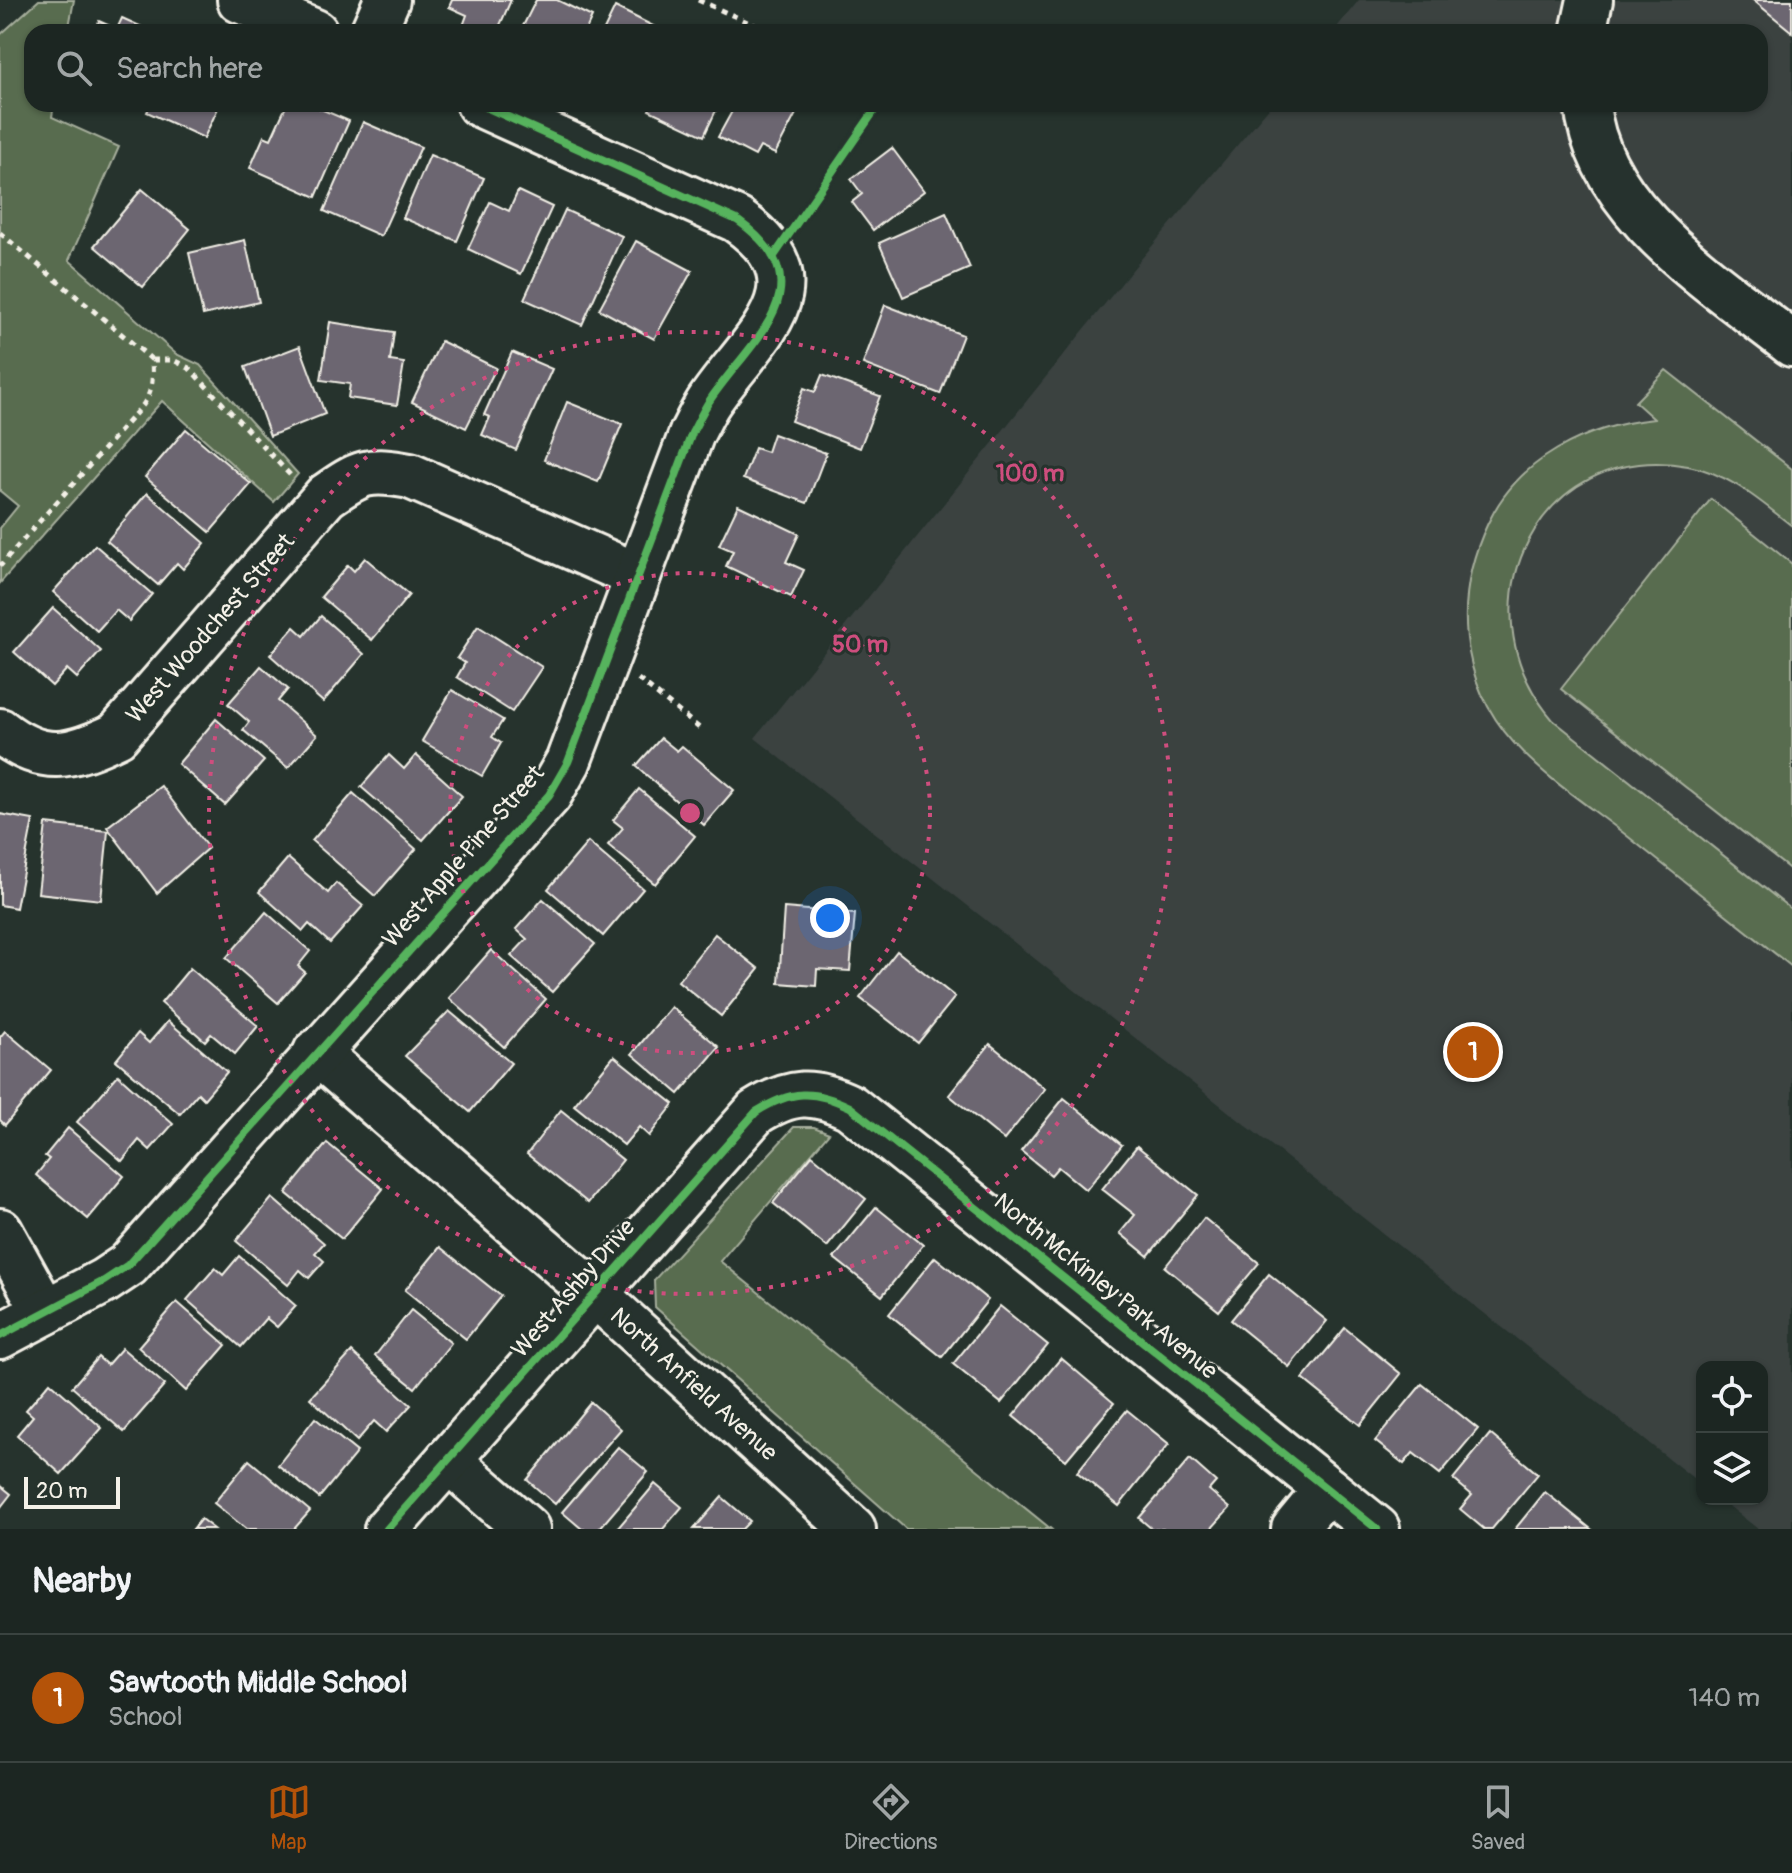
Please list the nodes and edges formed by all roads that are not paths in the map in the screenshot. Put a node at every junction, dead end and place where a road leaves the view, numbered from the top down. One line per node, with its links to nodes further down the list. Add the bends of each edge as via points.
1 (240, 0): 4 (street)
2 (387, 0): 5 (street)
3 (1590, 0): 6 (street)
4 (296, 24)
5 (376, 24)
6 (1585, 24)
7 (497, 112): 10 (street, West Apple Pine Street, via 737,220 774,256 781,277 778,304 766,330 709,401 692,433)
8 (1588, 112): 9 (street, via 1624,197 1662,241)
9 (1792, 344)
10 (638, 576): 11 (street, West Woodchest Street, via 410,476 375,470 355,476 318,505 117,735 80,753 52,756 29,750); 12 (street, West Apple Pine Street, via 568,762 549,795)
11 (0, 731)
12 (316, 1052): 15 (street, North Anfield Avenue); 16 (street, West Apple Pine Street, via 128,1265)
13 (802, 1094): 15 (street, West Ashby Drive, via 777,1099 756,1112); 19 (street, North McKinley Park Avenue, via 826,1095 850,1107)
14 (0, 1231): 16 (street)
15 (595, 1294): 18 (street, West Ashby Drive); 22 (street, North Anfield Avenue)
16 (45, 1312): 17 (street, West Apple Pine Street)
17 (0, 1336)
18 (448, 1460): 20 (street, West Ashby Drive); 21 (street)
19 (1327, 1489): 23 (street); 24 (street, North McKinley Park Avenue)
20 (387, 1529)
21 (527, 1529)
22 (853, 1529)
23 (1294, 1529)
24 (1377, 1529)

